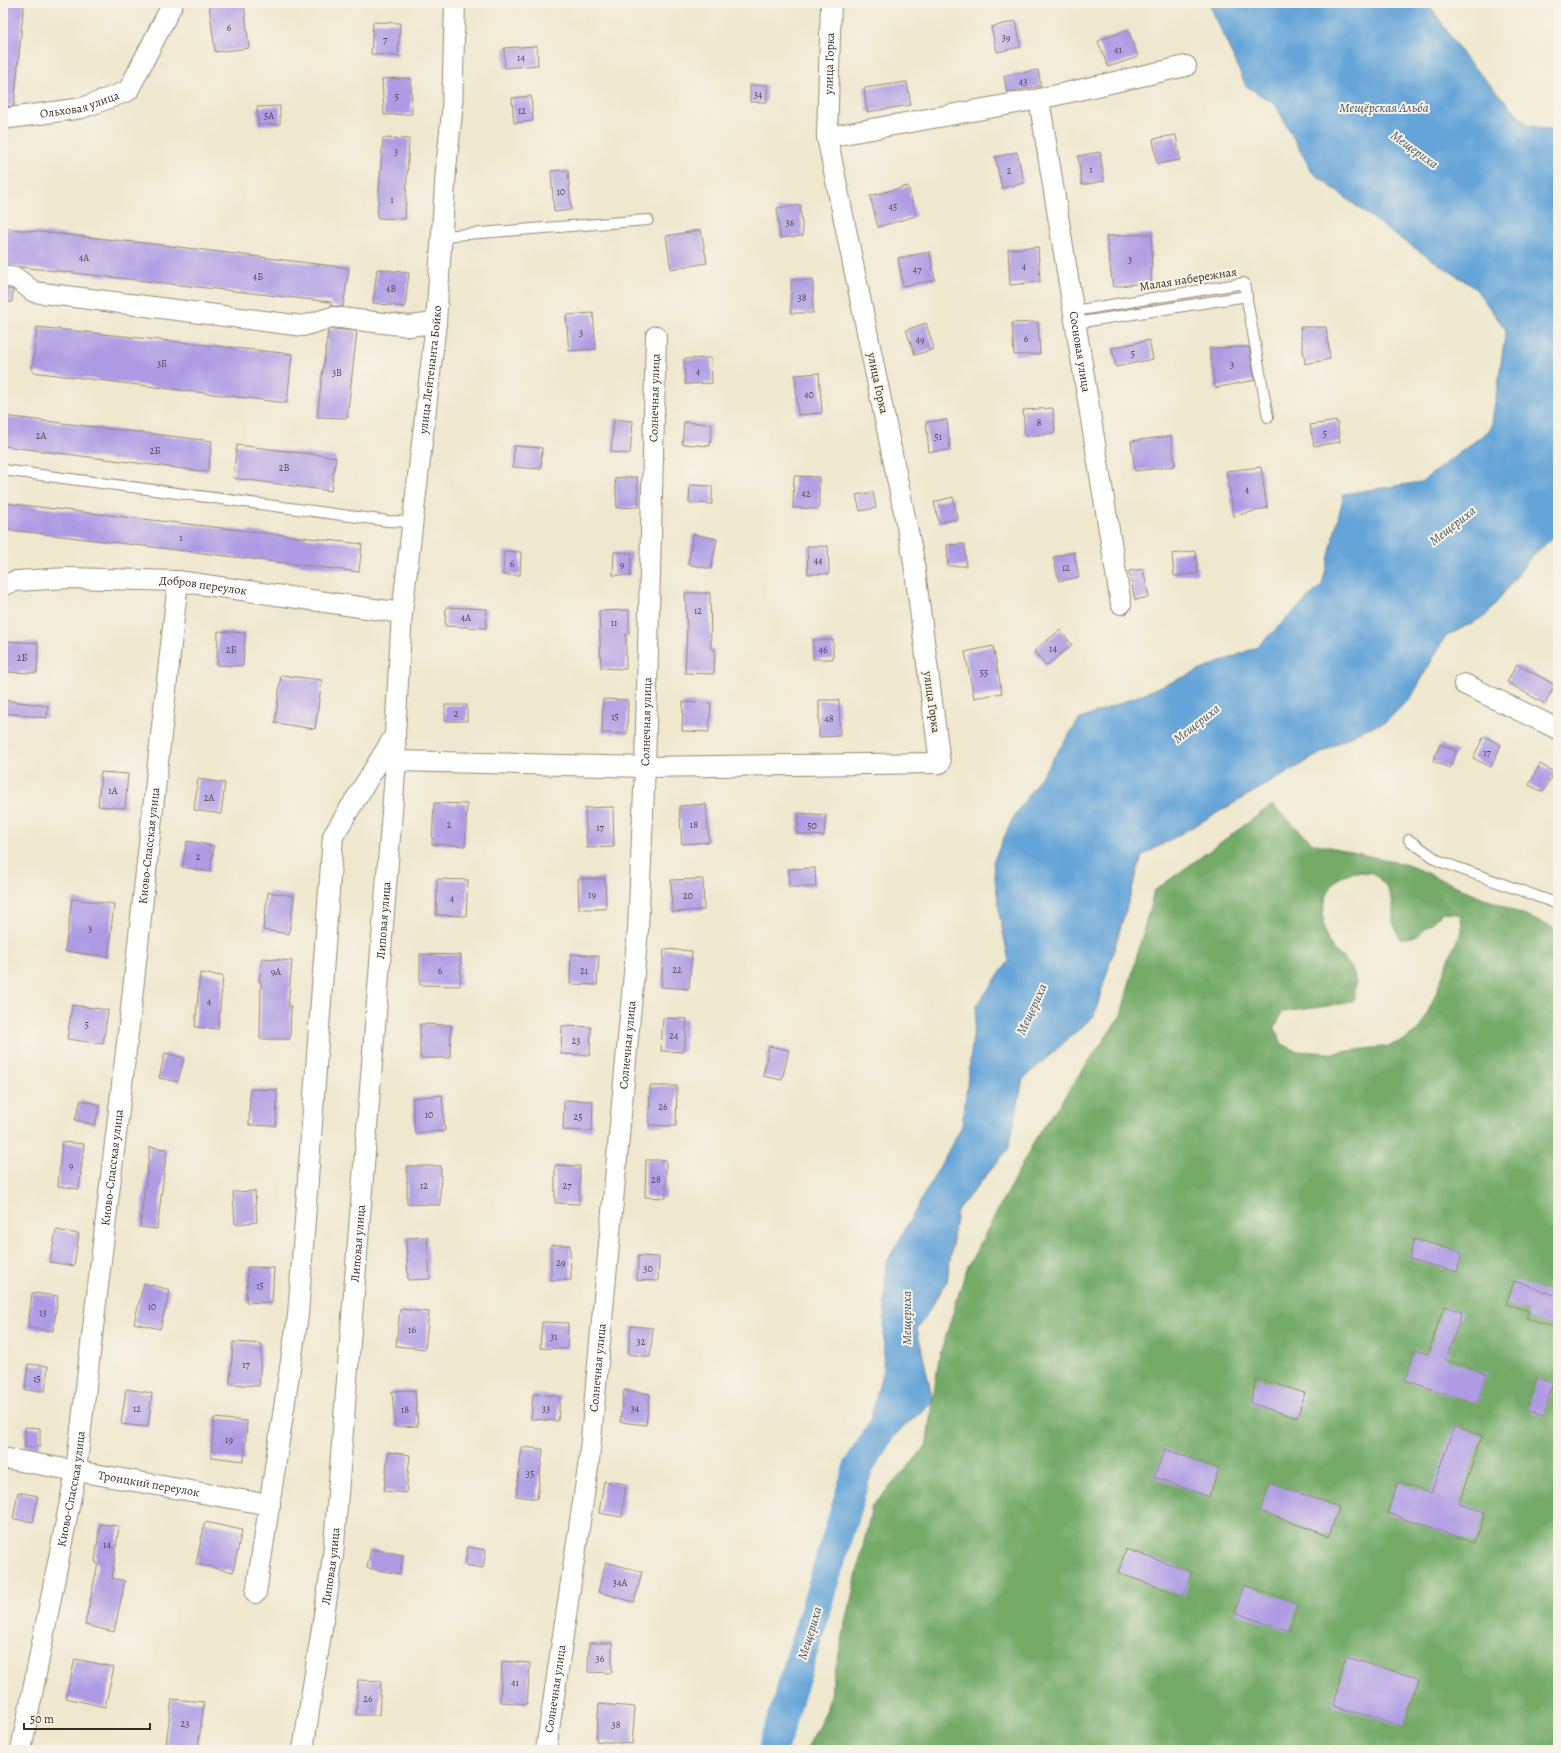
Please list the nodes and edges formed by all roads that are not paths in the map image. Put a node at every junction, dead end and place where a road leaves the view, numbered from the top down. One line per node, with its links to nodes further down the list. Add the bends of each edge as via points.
1 (174, 3): 6 (street, Ольховая улица, via 128,91 82,108)
2 (455, 3): 9 (street, улица Лейтенанта Бойко, via 452,112)
3 (831, 3): 7 (street, улица Горка)
4 (1186, 66): 5 (street)
5 (1039, 99): 7 (street); 11 (street, Сосновая улица)
6 (3, 119)
7 (827, 137): 25 (street, улица Горка, via 913,556 940,763)
8 (648, 220): 9 (lane)
9 (442, 236): 12 (street, улица Лейтенанта Бойко)
10 (3, 276): 12 (street, via 16,278 34,292 303,326 332,317 409,326)
11 (1075, 317): 14 (lane, via 1247,296); 19 (street, Сосновая улица)
12 (436, 323): 16 (street, улица Лейтенанта Бойко)
13 (656, 336): 25 (street, Солнечная улица)
14 (1268, 417)
15 (3, 470): 16 (lane)
16 (414, 522): 20 (street, улица Лейтенанта Бойко)
17 (178, 580): 18 (street, Добров переулок, via 68,578 16,581); 20 (street, Добров переулок); 29 (street, Киово-Спасская улица, via 130,1017)
18 (3, 585)
19 (1121, 604)
20 (402, 613): 23 (street, улица Лейтенанта Бойко)
21 (1464, 684): 22 (street)
22 (1558, 729)
23 (395, 735): 24 (street, Липовая улица); 30 (street, via 333,836 298,1315)
24 (396, 761): 25 (street); 33 (street, Липовая улица, via 333,1557)
25 (645, 767): 34 (street, Солнечная улица, via 638,930 588,1462)
26 (1409, 840): 27 (lane, via 1440,861)
27 (1558, 904)
28 (3, 1458): 29 (street, Троицкий переулок)
29 (76, 1471): 30 (street, Троицкий переулок); 32 (street, Киово-Спасская улица)
30 (270, 1505): 31 (street)
31 (256, 1593)
32 (20, 1750)
33 (303, 1750)
34 (546, 1750)

